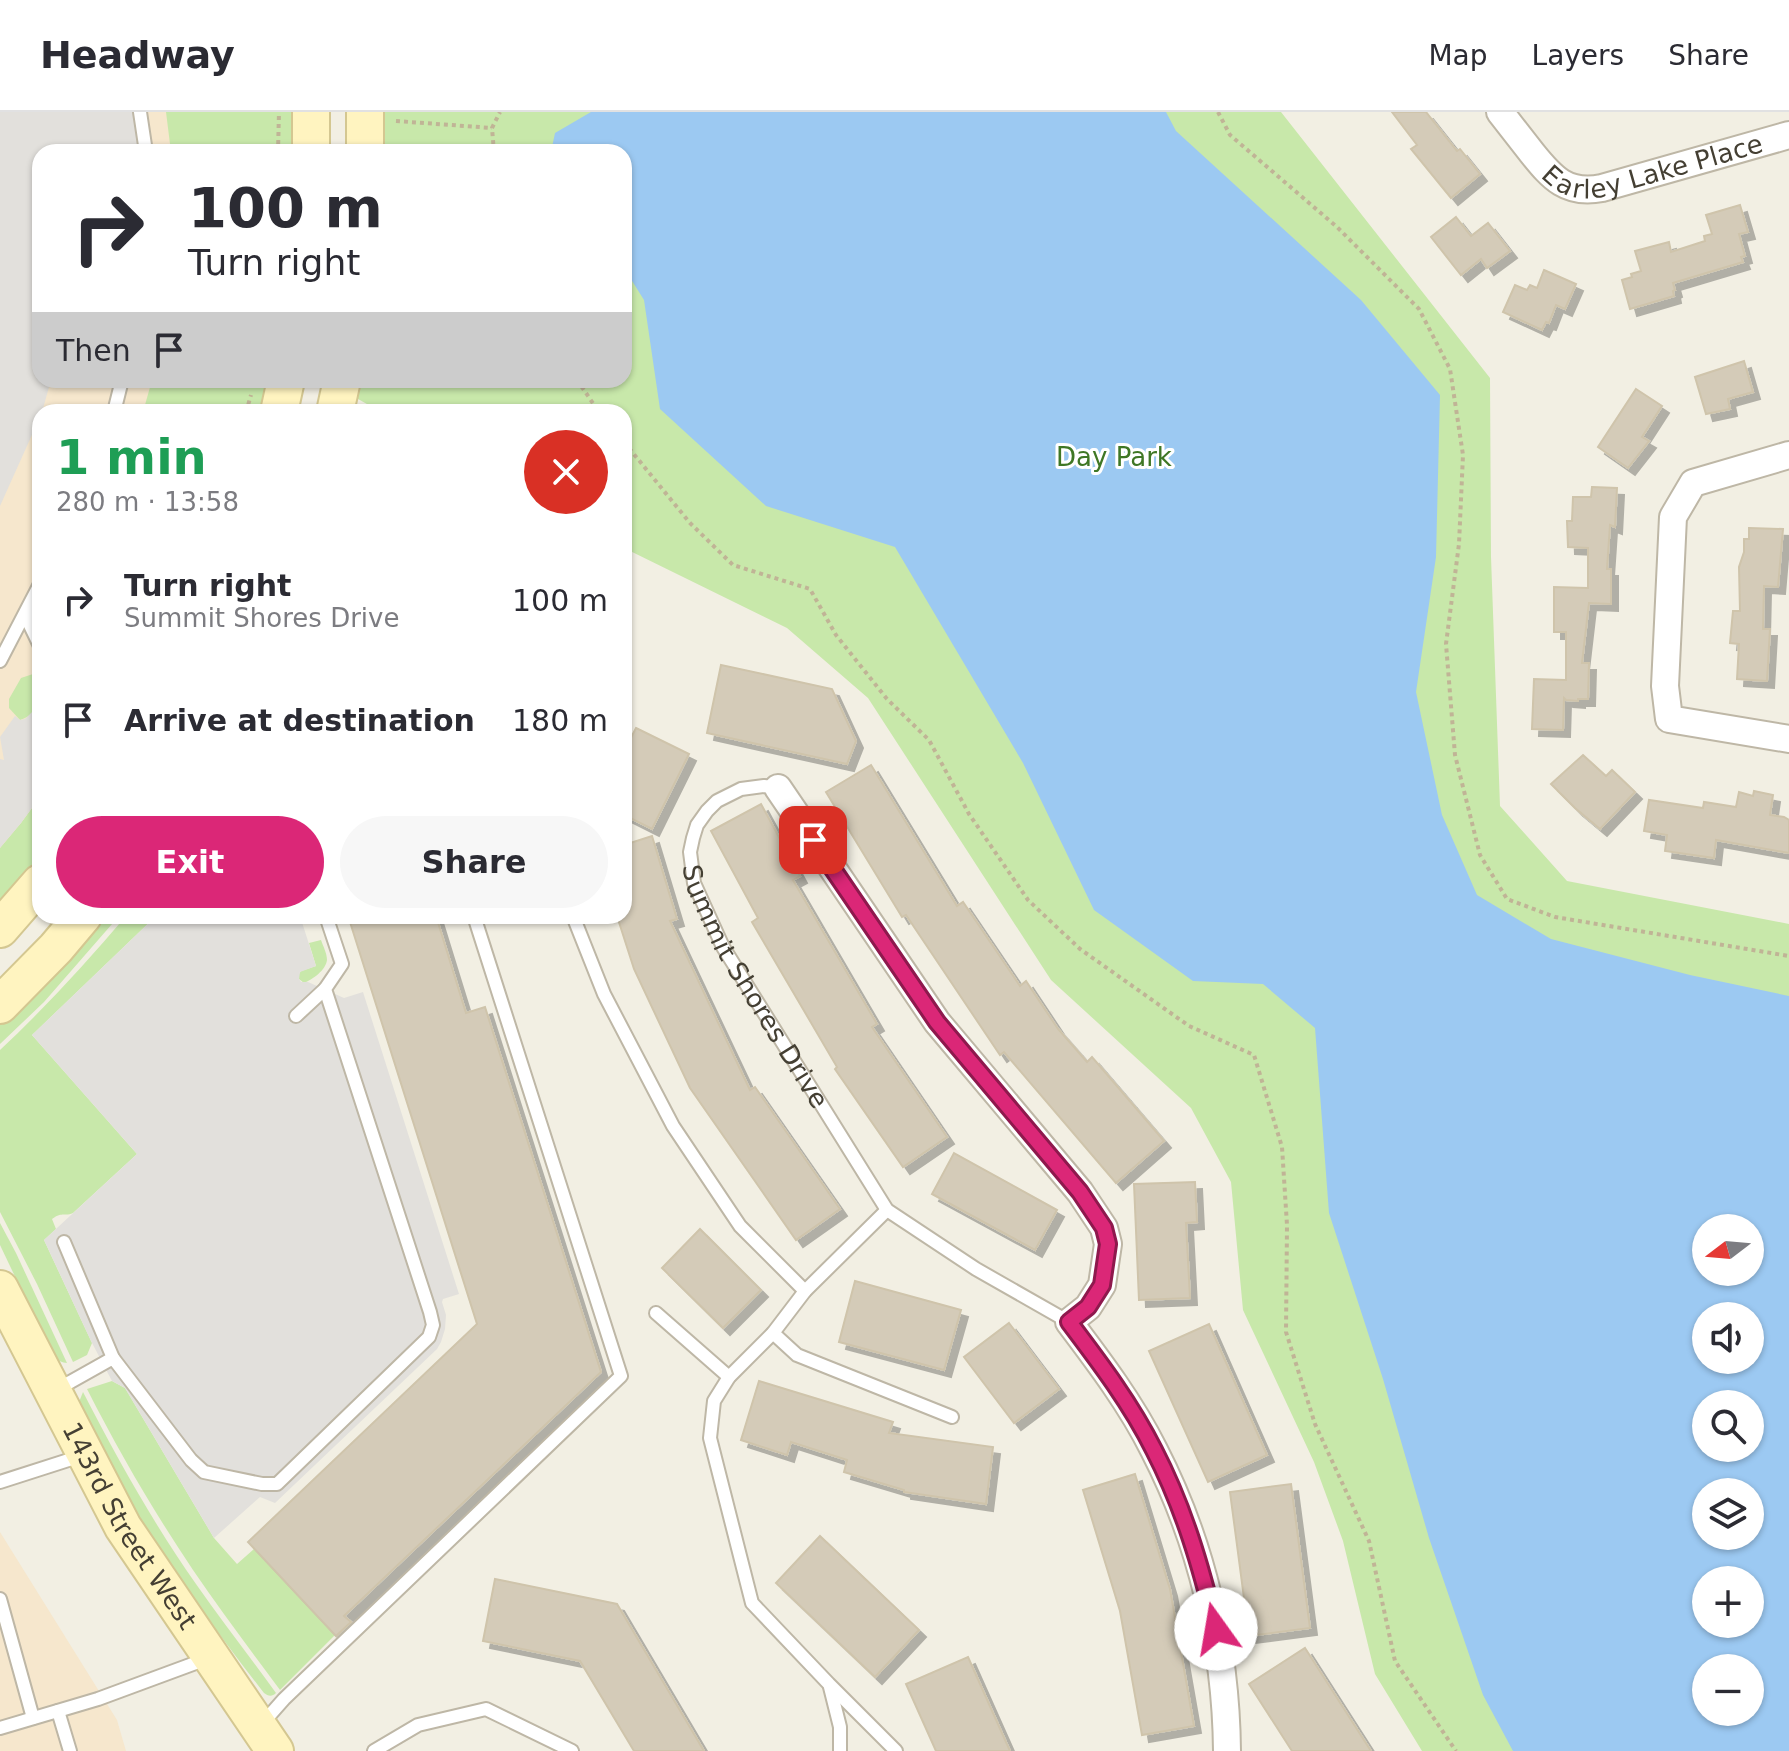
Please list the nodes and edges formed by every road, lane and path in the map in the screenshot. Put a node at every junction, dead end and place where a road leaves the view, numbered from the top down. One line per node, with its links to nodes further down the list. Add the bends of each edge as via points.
1 (140, 112): 10 (lane)
2 (279, 112): 11 (path)
3 (311, 112): 12 (street)
4 (500, 112): 8 (path)
5 (1218, 112): 32 (path, via 1230,135 1337,227 1419,309 1450,369 1463,455 1446,644 1455,755 1480,855 1507,899 1555,917)
6 (1500, 112): 9 (street, Earley Lake Place, via 1549,175 1578,189 1602,188)
7 (381, 116): 8 (path); 13 (street)
8 (492, 128): 14 (path)
9 (1789, 135)
10 (145, 144)
11 (278, 144)
12 (311, 144)
13 (369, 144)
14 (493, 144)
15 (266, 388): 16 (path)
16 (253, 404)
17 (632, 452): 62 (path, via 690,523 733,565 810,589 836,635 887,699 929,740 969,814 1028,900 1080,949 1189,1026 1254,1055 1282,1147 1286,1332 1315,1424 1369,1541 1395,1661)
18 (1789, 455): 24 (street, via 1693,483 1673,517 1665,686 1669,719)
19 (32, 601): 20 (lane)
20 (25, 615): 21 (lane); 22 (lane); 23 (lane)
21 (32, 615)
22 (32, 629)
23 (0, 661)
24 (1789, 739)
25 (778, 788): 36 (lane, Summit Shores Drive, via 741,789 707,811 690,852 694,883 723,947); 41 (street, Summit Shores Drive, via 937,1022 1080,1192 1104,1228 1108,1244 1102,1285 1088,1307)
26 (32, 892): 31 (street)
27 (76, 924): 34 (street)
28 (329, 924): 33 (lane, via 342,964)
29 (477, 924): 55 (lane, via 621,1376 284,1699)
30 (576, 924): 39 (lane, via 604,994 673,1126 740,1226)
31 (0, 929)
32 (1789, 956)
33 (325, 989): 35 (lane); 43 (lane, via 430,1312 429,1337 277,1484 204,1472)
34 (0, 1005)
35 (296, 1016)
36 (887, 1210): 39 (lane); 41 (lane, Summit Shores Drive)
37 (64, 1242): 43 (lane)
38 (0, 1289): 45 (street, 143rd Street West)
39 (805, 1291): 42 (lane)
40 (656, 1313): 44 (lane)
41 (1069, 1322): 61 (street, Summit Shores Drive, via 1117,1387 1174,1491 1216,1629)
42 (773, 1333): 44 (lane); 46 (lane, via 797,1355)
43 (113, 1358): 45 (lane)
44 (729, 1377): 51 (lane, via 714,1401 710,1438 752,1603)
45 (53, 1392): 47 (street, 143rd Street West)
46 (952, 1417)
47 (85, 1454): 48 (lane); 50 (street, 143rd Street West, via 123,1527)
48 (0, 1482)
49 (0, 1599): 53 (lane)
50 (211, 1658): 52 (lane); 55 (street, 143rd Street West)
51 (829, 1684): 59 (lane); 60 (lane)
52 (58, 1711): 53 (lane); 56 (lane)
53 (33, 1718): 54 (lane)
54 (0, 1728)
55 (267, 1739)
56 (70, 1751)
57 (374, 1751): 58 (lane, via 418,1725 486,1709)
58 (572, 1751)
59 (840, 1751)
60 (896, 1751)
61 (1227, 1751)
62 (1456, 1751)

